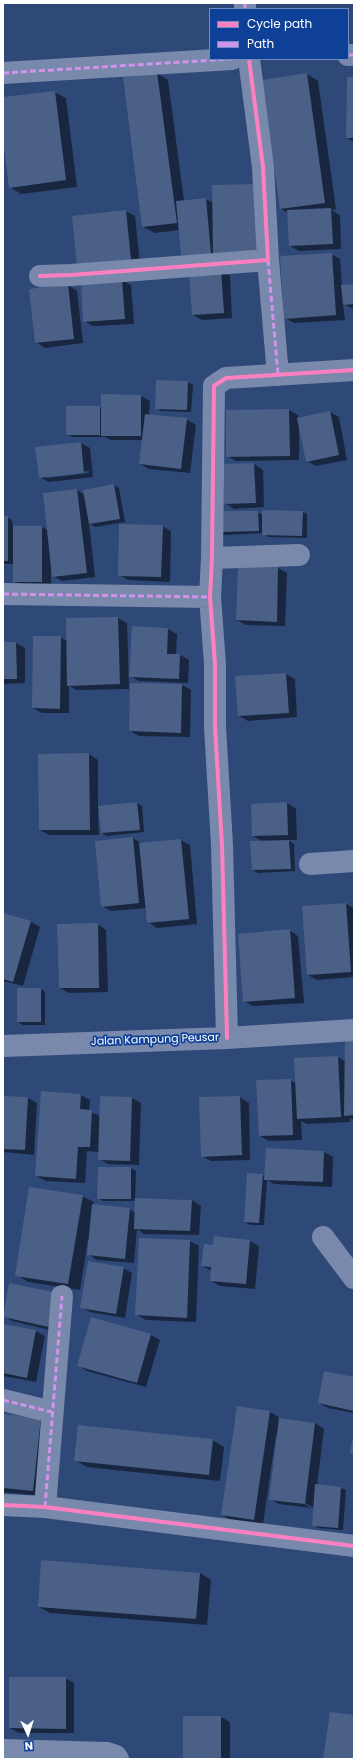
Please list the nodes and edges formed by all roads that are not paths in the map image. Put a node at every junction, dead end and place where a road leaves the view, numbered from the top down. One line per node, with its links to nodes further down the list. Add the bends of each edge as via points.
1 (217, 60): 3 (street)
2 (249, 60): 4 (street, via 263,167)
3 (3, 74)
4 (268, 260): 5 (street); 7 (street)
5 (40, 276)
6 (354, 370): 7 (street)
7 (278, 375): 9 (street, via 226,378 214,386)
8 (299, 555): 9 (street)
9 (212, 558): 11 (street)
10 (3, 594): 11 (street)
11 (210, 597): 15 (street, via 222,845)
12 (354, 861): 13 (street)
13 (310, 864)
14 (354, 1030): 15 (street, Jalan Kampung Peusar)
15 (227, 1038): 16 (street, Jalan Kampung Peusar)
16 (3, 1046)
17 (323, 1237): 18 (street)
18 (354, 1278)
19 (62, 1296): 21 (street)
20 (3, 1400): 21 (street)
21 (52, 1412): 23 (street)
22 (3, 1506): 23 (street)
23 (45, 1507): 24 (street)
24 (354, 1546)
25 (3, 1750): 26 (street, via 107,1753)
26 (118, 1759)

